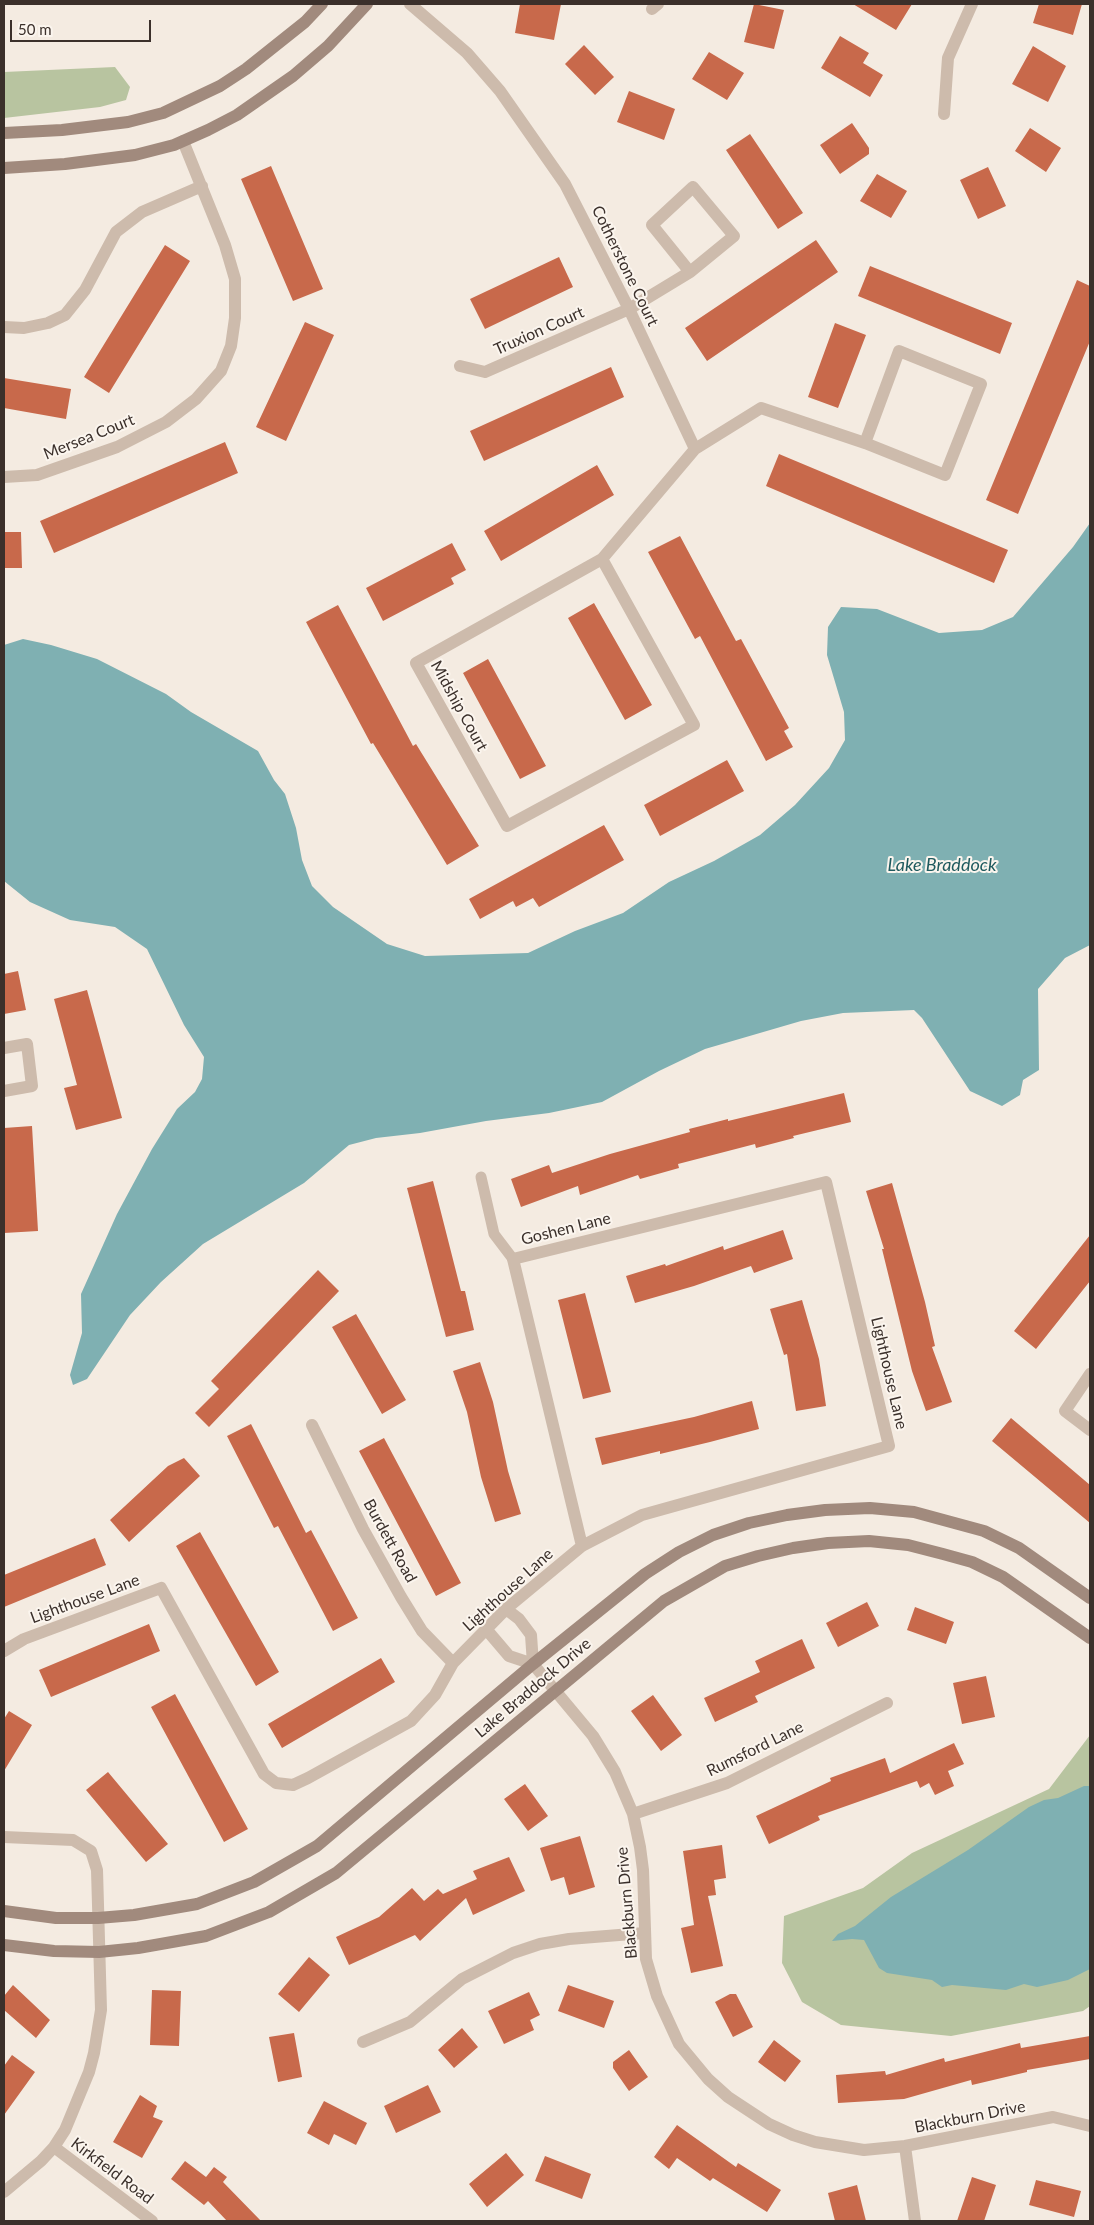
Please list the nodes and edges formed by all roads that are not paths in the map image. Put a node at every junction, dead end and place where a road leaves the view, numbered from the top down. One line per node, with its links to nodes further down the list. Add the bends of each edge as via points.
1 (322, 4): 6 (street, via 298,28 246,69 220,86 163,113 128,122)
2 (367, 4): 7 (street, via 328,46 279,86 237,115)
3 (410, 4): 11 (street, Cotherstone Court, via 467,53 521,119 570,192)
4 (972, 4): 5 (street, via 948,58)
5 (944, 114)
6 (4, 134)
7 (183, 141): 8 (street, via 135,155); 9 (street, Mersea Court)
8 (4, 168)
9 (202, 186): 12 (street, via 142,212 116,232 85,290 65,316 24,328); 16 (street, Mersea Court, via 235,279 231,346 220,371 196,398 166,422 117,447 38,475)
10 (690, 272): 10 (street, Truxion Court, via 734,236 693,187 652,225); 11 (street, Truxion Court)
11 (629, 309): 13 (street, Truxion Court, via 485,372); 15 (street, Cotherstone Court)
12 (4, 327)
13 (460, 366)
14 (865, 443): 14 (street, via 899,351 981,384 945,475); 15 (street, via 761,408)
15 (695, 449): 17 (street)
16 (4, 477)
17 (602, 559): 17 (street, Midship Court, via 416,664 507,826 694,725)
18 (4, 1048): 19 (street, via 27,1044 32,1086)
19 (4, 1091)
20 (481, 1177): 22 (lane, via 494,1234)
21 (826, 1182): 22 (street, Goshen Lane); 26 (street, Lighthouse Lane, via 889,1446 642,1515)
22 (512, 1259): 26 (street, Goshen Lane)
23 (1090, 1374): 25 (street, via 1065,1411)
24 (312, 1425): 32 (street, Burdett Road, via 363,1529 410,1611 422,1631)
25 (1090, 1430)
26 (582, 1546): 28 (street, Lighthouse Lane)
27 (1090, 1598): 33 (street, Lake Braddock Drive, via 1020,1548 984,1531 914,1512 870,1508 825,1510 749,1523 713,1535 679,1552 630,1586)
28 (506, 1609): 29 (street, Lighthouse Lane); 33 (street, via 531,1635)
29 (486, 1629): 32 (street, Lighthouse Lane); 33 (street, via 509,1656)
30 (1090, 1638): 34 (street, Lake Braddock Drive, via 1003,1577 972,1562 908,1545 869,1541 828,1543 758,1556 726,1566 695,1581 649,1612)
31 (4, 1651): 32 (street, Lighthouse Lane, via 24,1639 161,1588 264,1774 276,1783 292,1785 411,1721 435,1695)
32 (453, 1663)
33 (533, 1664): 34 (street, Blackburn Drive); 39 (street, Lake Braddock Drive, via 353,1817 317,1846 289,1863 254,1882 197,1904)
34 (555, 1690): 36 (street, Blackburn Drive, via 593,1736 622,1785); 42 (street, Lake Braddock Drive, via 374,1843 306,1892 269,1912 206,1936)
35 (887, 1702): 36 (street, Rumsford Lane, via 727,1784)
36 (633, 1814): 40 (street, Blackburn Drive, via 643,1870)
37 (4, 1837): 39 (street, via 73,1840 91,1852 98,1870)
38 (4, 1912): 39 (street, Lake Braddock Drive, via 56,1918)
39 (98, 1918): 42 (street)
40 (644, 1933): 43 (street, via 568,1939 513,1953 462,1979 410,2022); 45 (street, Blackburn Drive, via 646,1959 667,2022 692,2062 728,2097 769,2124 815,2142 864,2150)
41 (4, 1945): 42 (street, Lake Braddock Drive)
42 (99, 1952): 46 (street, via 101,2010 94,2053 79,2097)
43 (363, 2042)
44 (1090, 2126): 45 (street, Blackburn Drive, via 1053,2117)
45 (905, 2146): 49 (street)
46 (54, 2148): 47 (street); 48 (street, Kirkfield Road)
47 (4, 2192)
48 (152, 2221)
49 (915, 2221)

